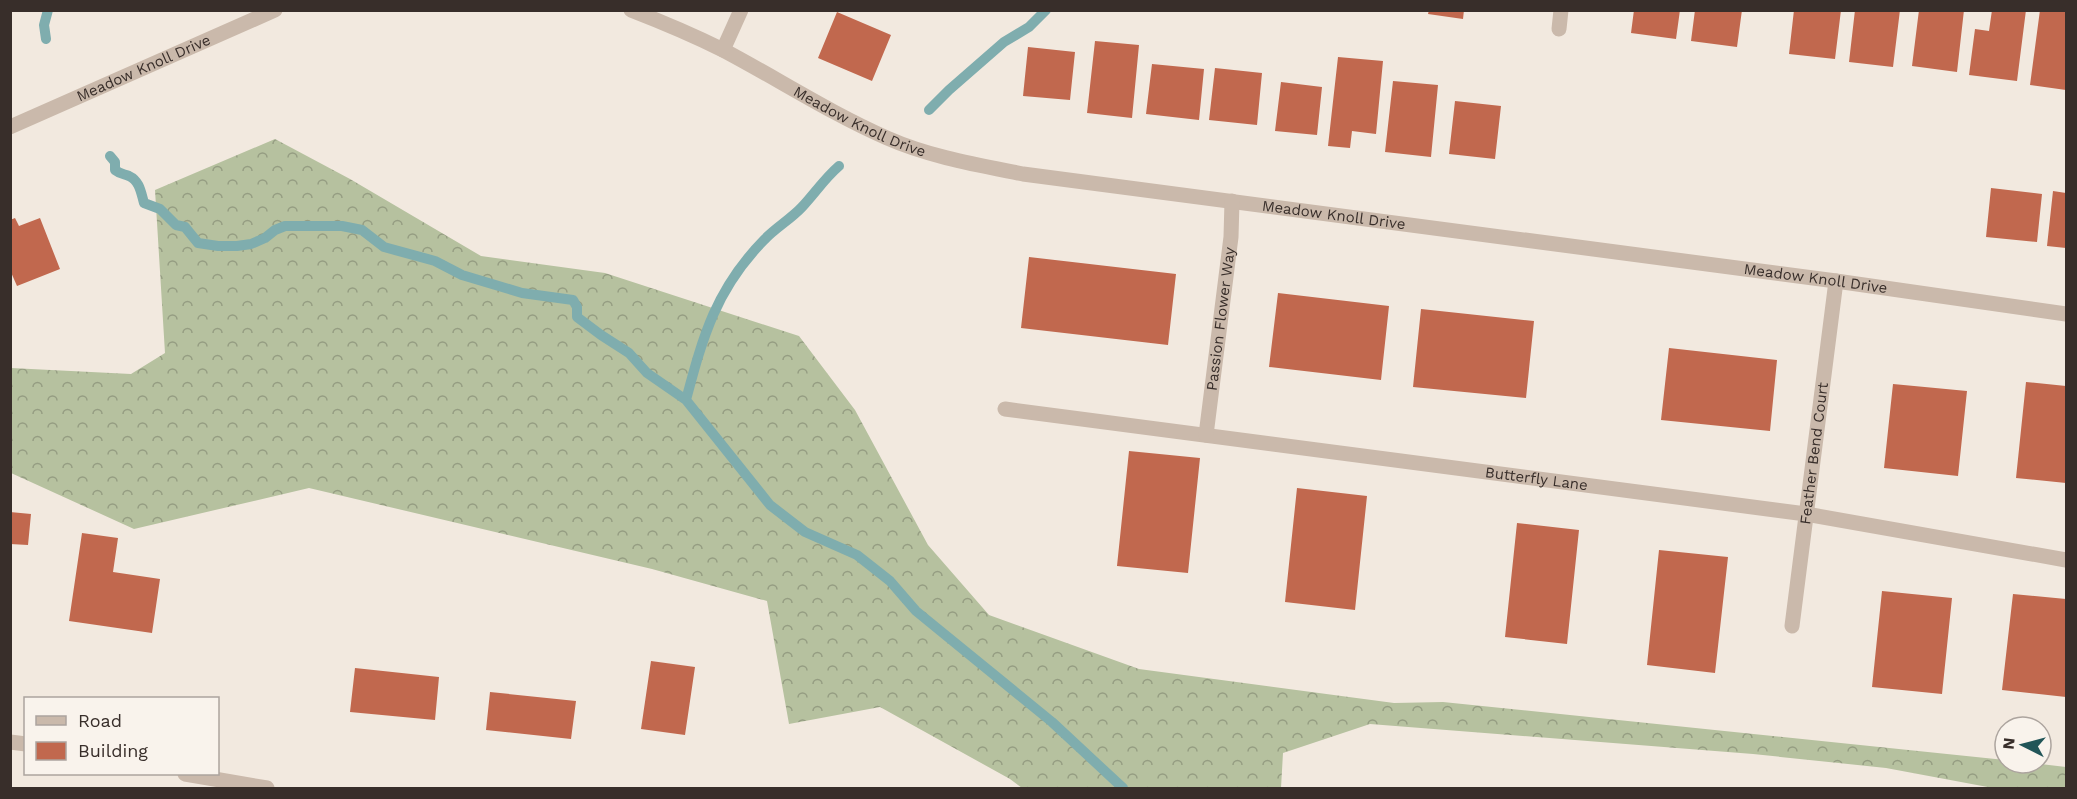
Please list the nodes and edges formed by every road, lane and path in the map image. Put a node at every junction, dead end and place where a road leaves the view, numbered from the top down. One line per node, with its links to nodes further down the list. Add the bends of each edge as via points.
1 (275, 10): 7 (street, Meadow Knoll Drive)
2 (631, 10): 6 (street, Meadow Knoll Drive)
3 (741, 10): 6 (street)
4 (1561, 10): 5 (street)
5 (1559, 29)
6 (723, 50): 8 (street, Meadow Knoll Drive, via 890,140 954,160 1023,174)
7 (10, 127)
8 (1232, 201): 9 (street, Meadow Knoll Drive); 12 (street, Passion Flower Way)
9 (1836, 281): 10 (street, Meadow Knoll Drive); 13 (street, Feather Bend Court)
10 (2067, 314)
11 (1005, 409): 12 (street, Butterfly Lane)
12 (1206, 435): 13 (street, Butterfly Lane)
13 (1806, 514): 14 (street, Butterfly Lane); 15 (street, Feather Bend Court)
14 (2067, 560)
15 (1792, 626)
16 (190, 775): 17 (street)
17 (267, 789)

